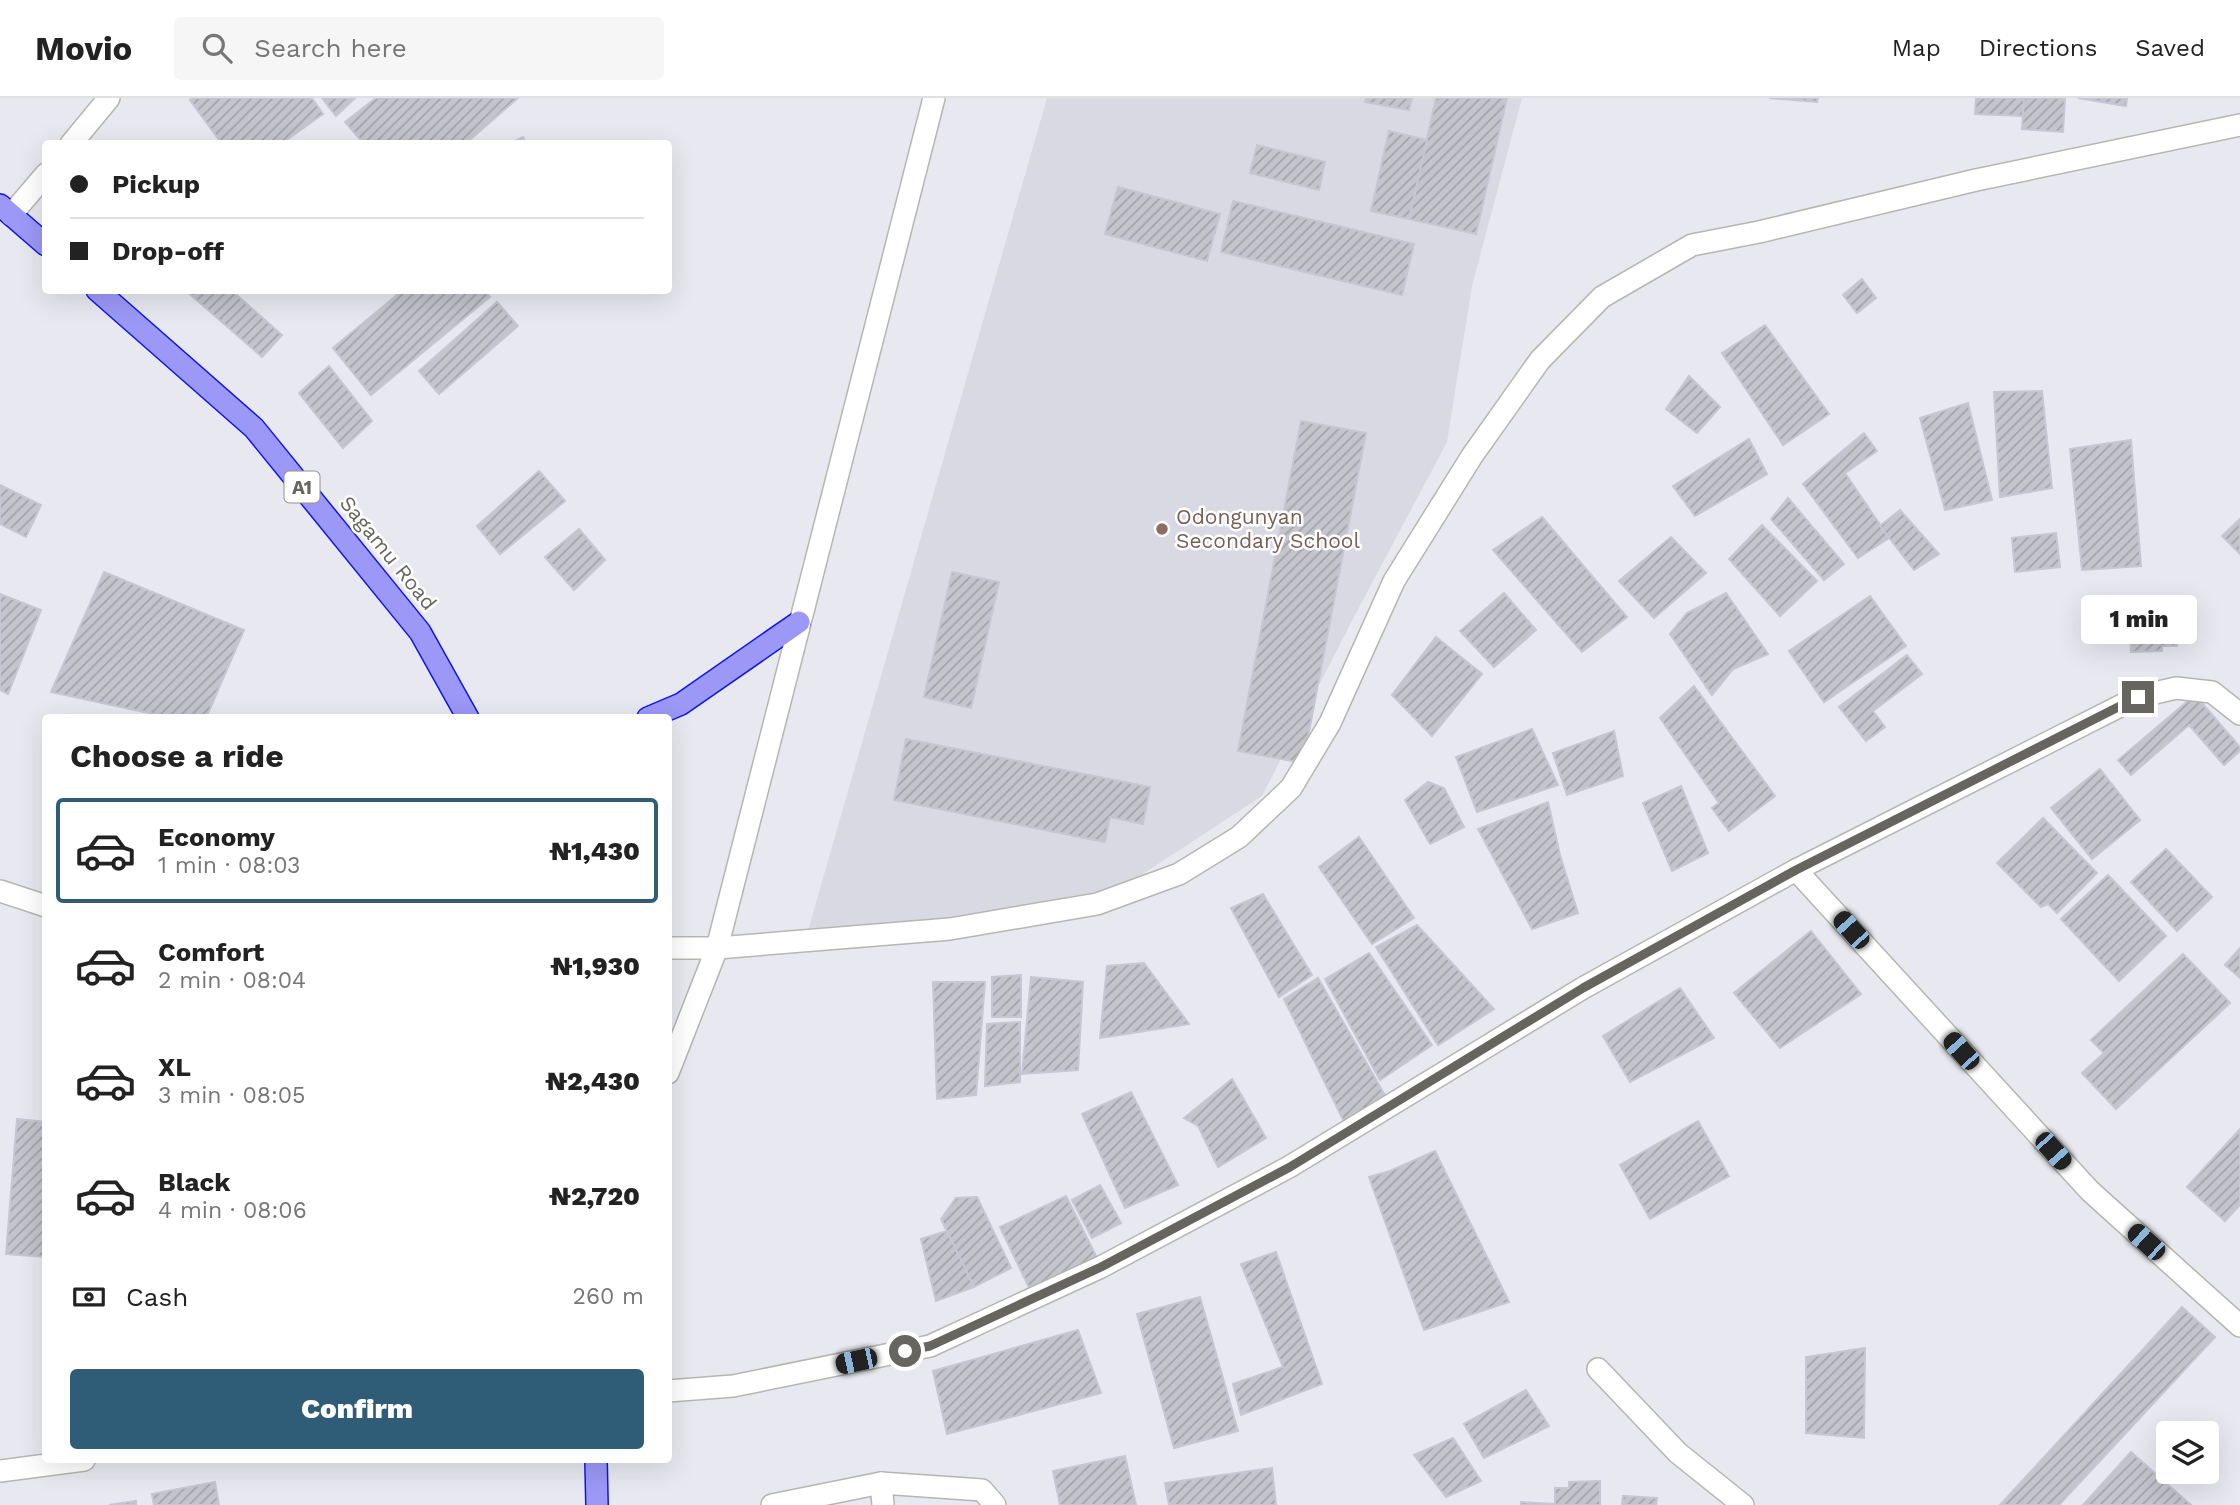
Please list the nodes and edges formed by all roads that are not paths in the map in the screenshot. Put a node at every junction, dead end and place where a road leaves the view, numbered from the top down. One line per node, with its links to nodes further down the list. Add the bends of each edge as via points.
1 (109, 98): 4 (street)
2 (934, 98): 9 (street)
3 (2240, 125): 17 (street, via 1692,245 1602,296 1540,360 1472,456 1394,581 1330,723 1291,788 1239,837 1179,874 1097,904 950,929)
4 (74, 140)
5 (42, 178): 6 (street)
6 (6, 210): 7 (highway)
7 (42, 242)
8 (102, 294): 10 (highway, Sagamu Road / A1, via 254,428 420,632)
9 (799, 622): 11 (highway, via 740,666); 17 (street)
10 (466, 714)
11 (657, 714)
12 (2240, 714): 13 (street, via 2212,692 2176,688 2138,697)
13 (1796, 870): 19 (street, via 2090,1191); 21 (street, via 1583,988 1290,1167 1101,1267 930,1346 733,1386)
14 (0, 891): 15 (street)
15 (42, 905)
16 (672, 948): 17 (street)
17 (717, 948): 18 (street)
18 (672, 1063)
19 (2240, 1326)
20 (1598, 1369): 30 (street, via 1678,1453)
21 (672, 1391)
22 (61, 1463): 24 (street)
23 (596, 1463): 26 (highway)
24 (0, 1471)
25 (881, 1483): 27 (street); 28 (street); 29 (street, via 982,1490)
26 (597, 1505)
27 (772, 1505)
28 (883, 1505)
29 (995, 1505)
30 (1743, 1505)

